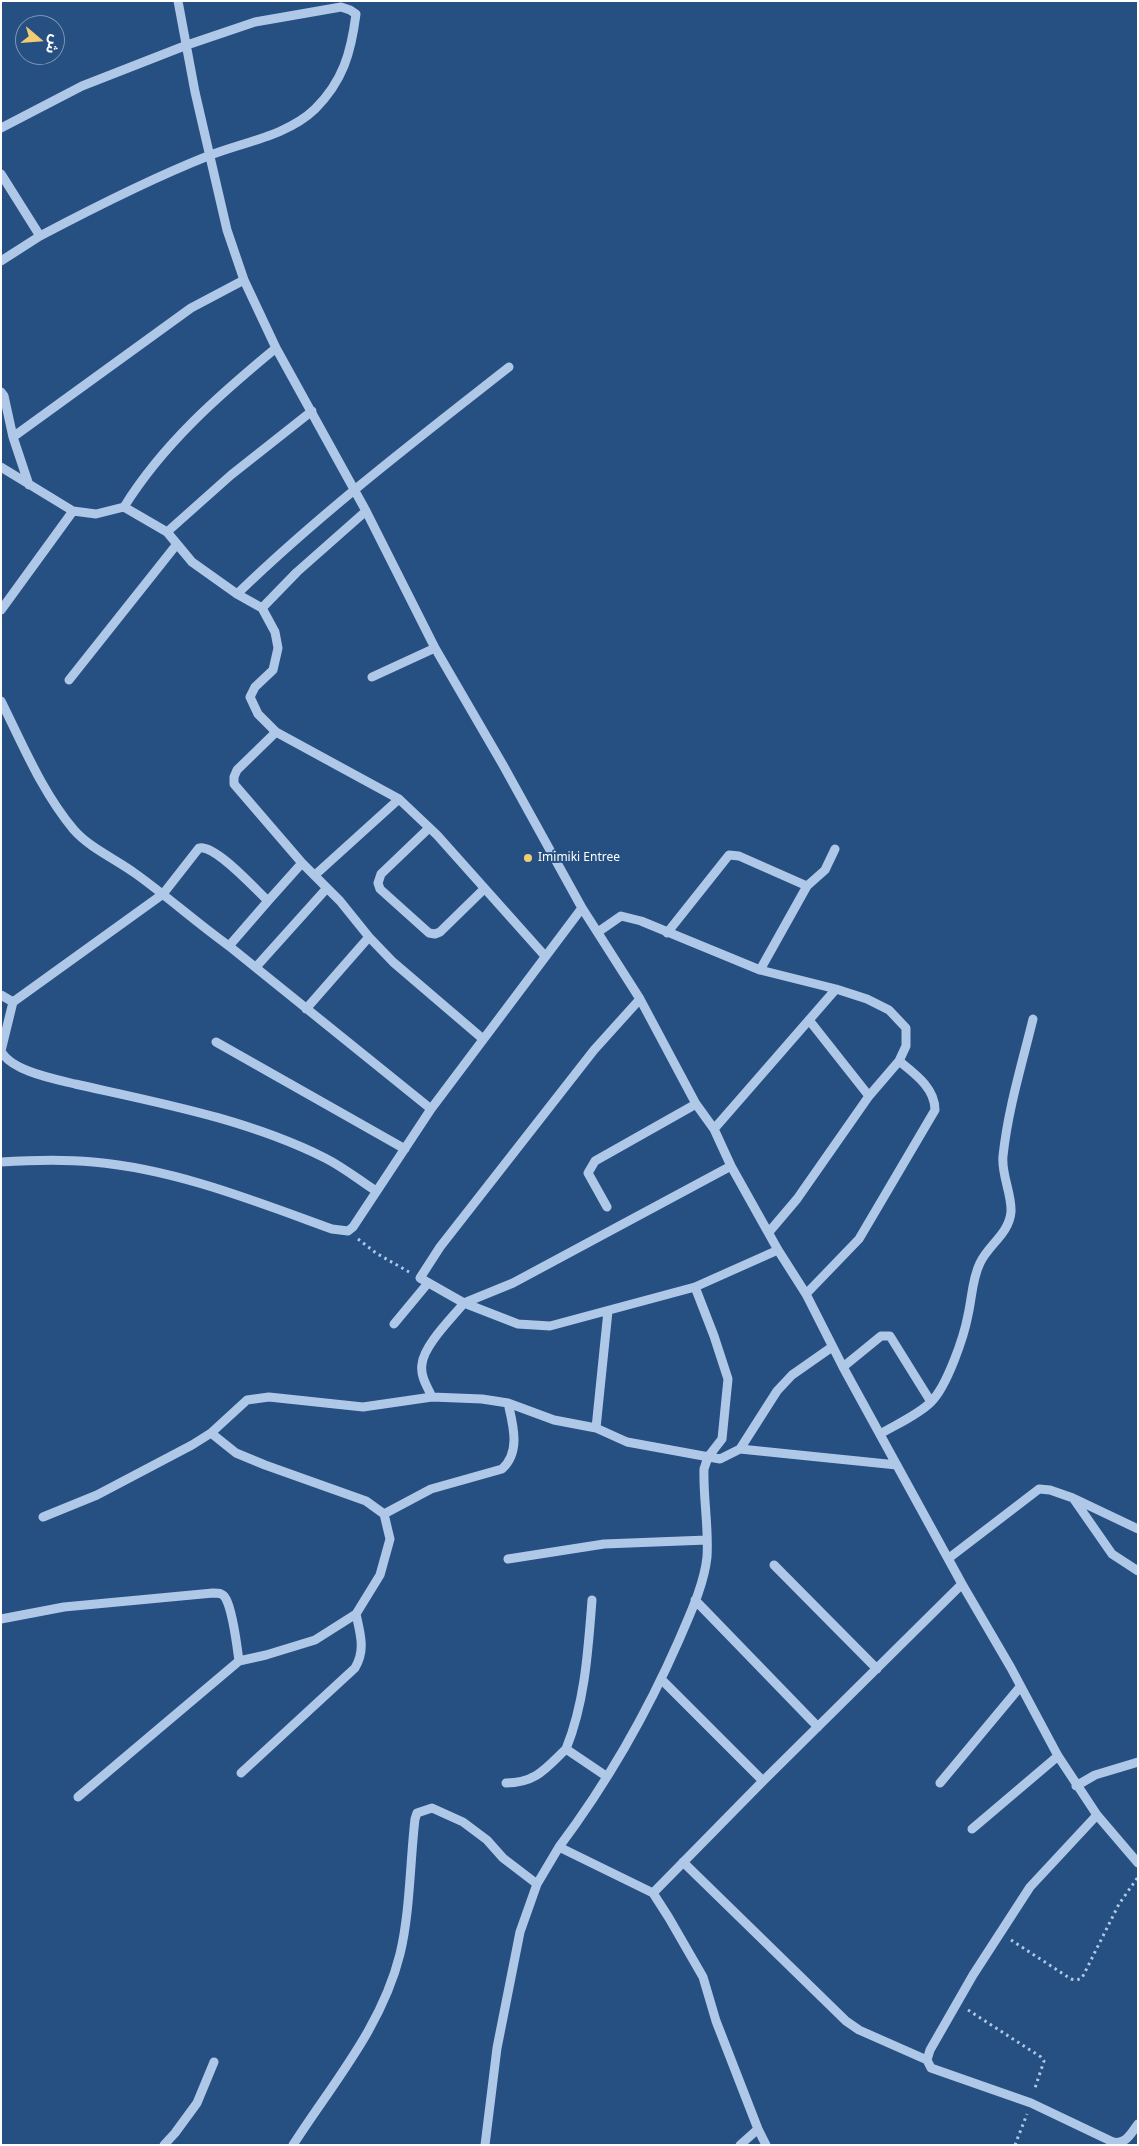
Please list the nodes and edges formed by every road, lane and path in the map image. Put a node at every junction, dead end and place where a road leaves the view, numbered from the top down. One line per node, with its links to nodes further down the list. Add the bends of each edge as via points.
1 (178, 1): 2 (street)
2 (187, 45): 3 (street, via 82,86); 4 (street); 4 (street, via 255,22 340,7 356,14 353,41 340,79 314,110 287,128)
3 (1, 128)
4 (209, 155): 6 (street, via 111,198); 8 (street, via 226,230)
5 (1, 174): 6 (street)
6 (40, 236): 7 (street)
7 (1, 261)
8 (244, 280): 9 (street); 13 (street, via 191,308)
9 (276, 348): 12 (street); 17 (street, via 196,418 141,480)
10 (509, 367): 16 (street)
11 (1, 392): 13 (street)
12 (312, 411): 16 (street); 20 (street, via 231,475)
13 (14, 437): 15 (street)
14 (3, 471): 15 (street)
15 (28, 485): 18 (street)
16 (355, 490): 19 (street); 22 (street, via 280,552)
17 (124, 507): 18 (street, via 96,514); 20 (street)
18 (73, 511): 24 (street)
19 (366, 511): 23 (street, via 296,572); 25 (street)
20 (167, 532): 21 (street)
21 (177, 544): 22 (street, via 192,562); 27 (street)
22 (237, 594): 23 (street)
23 (262, 608): 29 (street, via 275,632 278,648 273,670 255,686 250,697 258,714)
24 (1, 610)
25 (435, 648): 26 (street); 40 (street)
26 (372, 677)
27 (69, 680)
28 (1, 701): 38 (street, via 43,787 75,831)
29 (276, 732): 30 (street); 33 (street, via 236,770 234,784)
30 (399, 799): 31 (street); 34 (street)
31 (429, 828): 37 (street); 37 (street, via 382,874 378,883 380,889 429,933 435,934)
32 (835, 849): 35 (street, via 825,870)
33 (302, 863): 34 (street); 39 (street)
34 (315, 876): 36 (street)
35 (807, 886): 42 (street, via 739,856 729,855); 47 (street)
36 (327, 888): 43 (street); 46 (street)
37 (484, 888): 45 (street)
38 (163, 894): 39 (street, via 196,850 204,846 215,852); 44 (street); 51 (street)
39 (268, 902): 44 (street)
40 (582, 908): 41 (street); 45 (street)
41 (598, 932): 42 (street, via 621,916); 50 (street)
42 (668, 933): 47 (street)
43 (369, 937): 52 (street); 55 (street, via 393,962)
44 (229, 946): 46 (street)
45 (545, 956): 55 (street)
46 (256, 967): 52 (street)
47 (760, 970): 48 (street)
48 (836, 989): 54 (street); 57 (street, via 889,1010 906,1028 906,1046)
49 (1, 995): 51 (street)
50 (640, 999): 59 (street); 70 (street, via 594,1050 440,1247)
51 (13, 1002): 65 (street, via 1,1051 6,1058 25,1069 58,1080 176,1106 276,1136 327,1159)
52 (306, 1009): 60 (street)
53 (1033, 1019): 80 (street, via 1003,1158 1011,1211 1008,1223 980,1261 961,1340 940,1390)
54 (809, 1020): 58 (street); 61 (street)
55 (483, 1039): 60 (street)
56 (216, 1042): 62 (street)
57 (899, 1061): 58 (street); 72 (street, via 922,1080 935,1100 935,1110 859,1239)
58 (868, 1096): 68 (street, via 797,1199)
59 (696, 1104): 61 (street); 66 (street, via 591,1165 588,1173)
60 (432, 1109): 62 (street)
61 (714, 1128): 64 (street)
62 (405, 1148): 65 (street)
63 (1, 1162): 67 (street, via 37,1159 94,1162 165,1174 241,1196 332,1229)
64 (730, 1166): 68 (street); 73 (street, via 513,1283)
65 (376, 1191): 67 (street)
66 (607, 1207)
67 (348, 1231): 70 (path, via 376,1253)
68 (769, 1232): 69 (street)
69 (778, 1250): 71 (street); 72 (street)
70 (424, 1281): 73 (street); 75 (street)
71 (695, 1287): 74 (street); 85 (street, via 728,1379 722,1439)
72 (806, 1294): 76 (street)
73 (464, 1303): 74 (street, via 518,1324 550,1326); 78 (street, via 429,1346 422,1363 423,1378)
74 (608, 1311): 81 (street)
75 (394, 1324)
76 (832, 1348): 77 (street); 84 (street, via 792,1375 777,1391)
77 (843, 1367): 80 (street, via 881,1336 890,1336); 83 (street)
78 (432, 1396): 79 (street); 82 (street, via 363,1407 270,1397 247,1400)
79 (508, 1402): 81 (street, via 554,1420); 88 (street, via 514,1434 513,1456 509,1463 502,1469 431,1489)
80 (931, 1402): 83 (street)
81 (596, 1428): 85 (street, via 628,1442)
82 (211, 1432): 88 (street, via 236,1452 366,1501); 89 (street, via 97,1495)
83 (880, 1434): 86 (street)
84 (740, 1449): 85 (street, via 720,1459); 86 (street)
85 (708, 1457): 91 (street, via 704,1469)
86 (897, 1465): 92 (street)
87 (1073, 1498): 90 (street); 92 (street, via 1039,1489); 95 (street, via 1112,1554)
88 (384, 1514): 99 (street, via 390,1539 380,1575)
89 (43, 1517)
90 (1138, 1529)
91 (706, 1540): 93 (street, via 604,1544); 98 (street, via 706,1557)
92 (949, 1558): 96 (street)
93 (508, 1559)
94 (774, 1565): 102 (street)
95 (1138, 1571)
96 (962, 1584): 102 (street); 104 (street)
97 (592, 1600): 106 (street, via 586,1668 574,1728)
98 (695, 1600): 103 (street); 105 (street)
99 (356, 1614): 101 (street, via 314,1640); 109 (street, via 362,1656 355,1668)
100 (1, 1619): 101 (street, via 64,1608 221,1594 229,1608)
101 (240, 1661): 115 (street)
102 (877, 1669): 105 (street)
103 (662, 1680): 110 (street); 111 (street)
104 (1020, 1686): 107 (street); 112 (street)
105 (818, 1726): 111 (street)
106 (566, 1749): 110 (street); 113 (street, via 534,1779)
107 (1058, 1756): 114 (street); 117 (street)
108 (1138, 1762): 114 (street, via 1095,1775)
109 (241, 1773)
110 (606, 1776): 118 (street, via 588,1808)
111 (762, 1781): 119 (street)
112 (940, 1783)
113 (506, 1784)
114 (1076, 1786): 116 (street)
115 (78, 1797)
116 (1096, 1815): 120 (street); 124 (street, via 1030,1887)
117 (972, 1829)
118 (559, 1847): 122 (street); 123 (street)
119 (683, 1862): 123 (street); 126 (street, via 846,2021)
120 (1138, 1863)
121 (1138, 1876): 124 (path, via 1119,1904 1082,1978 1071,1979)
122 (537, 1884): 132 (street, via 463,1822 432,1808 417,1812 400,1953 393,1978 382,2006 358,2049); 133 (street, via 520,1932 497,2048)
123 (653, 1893): 130 (street, via 703,1977 716,2021)
124 (1000, 1933): 125 (street)
125 (957, 2003): 126 (street); 128 (path, via 1044,2061)
126 (927, 2060): 128 (street, via 931,2068)
127 (214, 2062): 131 (street, via 198,2103)
128 (1031, 2103): 129 (street, via 1118,2143 1129,2137); 136 (path)
129 (1138, 2124)
130 (758, 2129): 134 (street); 135 (street)
131 (164, 2145)
132 (293, 2145)
133 (484, 2145)
134 (740, 2145)
135 (766, 2145)
136 (1015, 2145)

